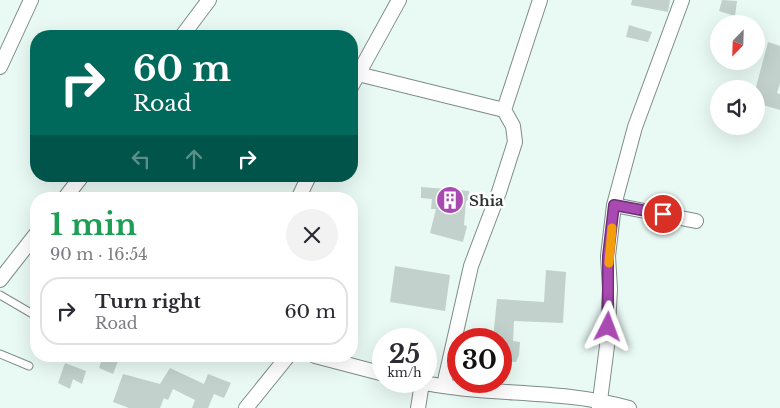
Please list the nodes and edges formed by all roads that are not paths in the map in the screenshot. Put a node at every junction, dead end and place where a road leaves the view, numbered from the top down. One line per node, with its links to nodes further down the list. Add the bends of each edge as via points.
1 (31, 0): 7 (street)
2 (209, 0): 6 (street)
3 (399, 0): 8 (street)
4 (540, 0): 9 (street)
5 (682, 0): 12 (street, via 635,128)
6 (186, 30)
7 (0, 68)
8 (358, 74): 9 (street)
9 (504, 110): 24 (street, via 513,126 516,142 471,266)
10 (77, 182): 11 (street)
11 (69, 192)
12 (614, 205): 13 (street); 26 (street, via 608,256 607,346)
13 (696, 221)
14 (30, 242): 15 (street)
15 (0, 280)
16 (0, 296): 17 (lane)
17 (30, 313)
18 (0, 354): 21 (lane)
19 (283, 362): 27 (street)
20 (338, 362): 22 (street)
21 (28, 366)
22 (372, 371)
23 (437, 384): 24 (street)
24 (444, 385): 26 (street)
25 (419, 393): 28 (street)
26 (599, 404): 29 (street)
27 (246, 408)
28 (418, 408)
29 (629, 408)

